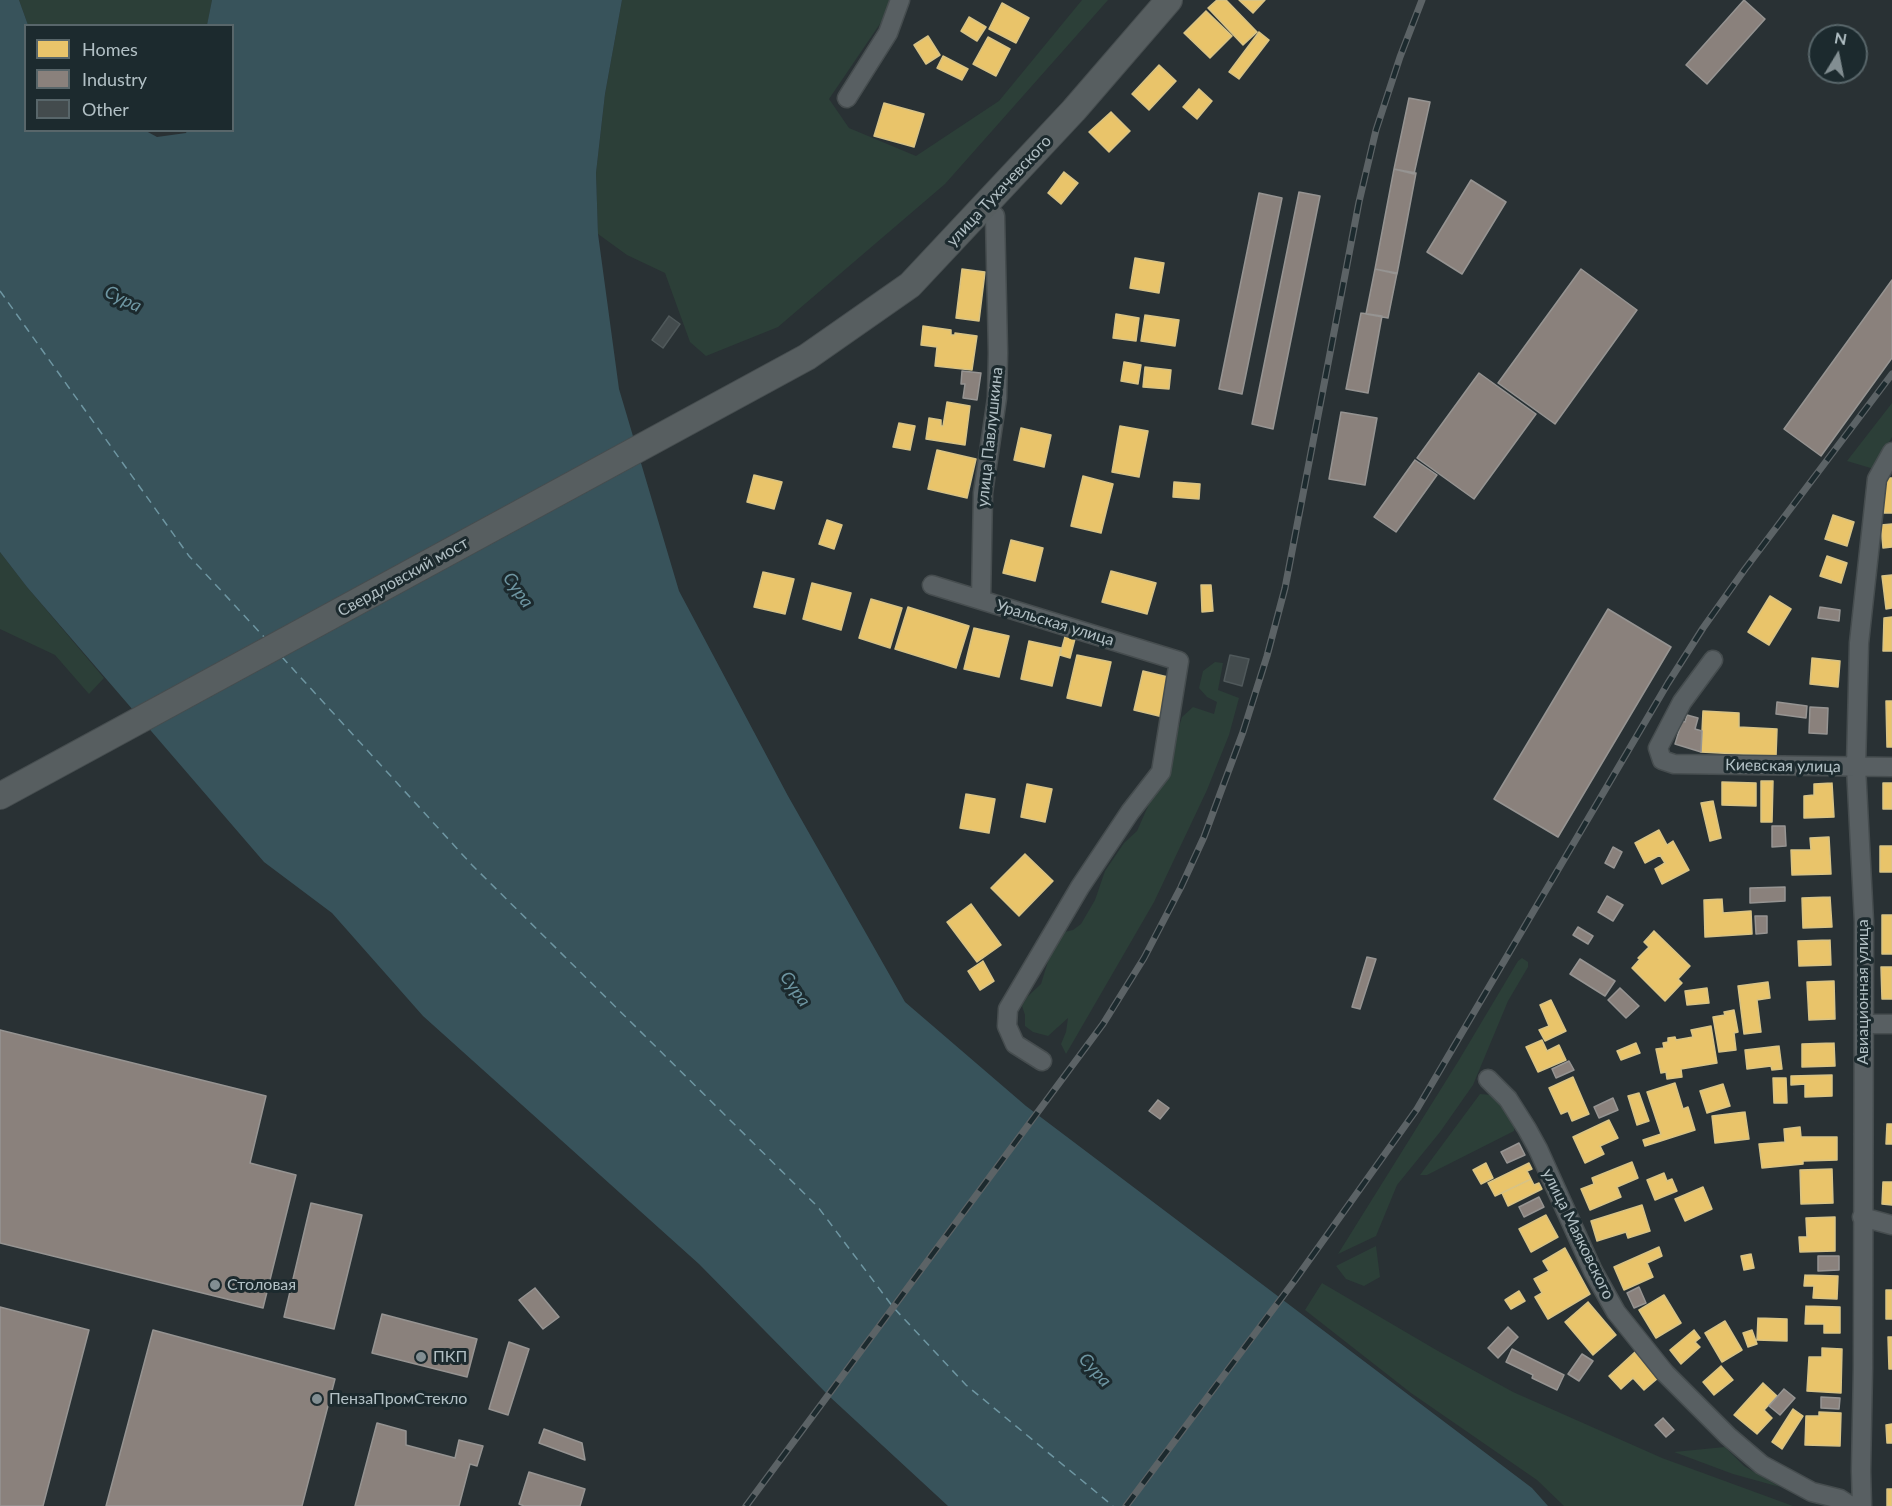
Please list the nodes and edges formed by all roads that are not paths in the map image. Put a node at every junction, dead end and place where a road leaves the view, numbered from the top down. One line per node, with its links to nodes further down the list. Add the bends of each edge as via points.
1 (900, 0): 3 (street, via 888,33)
2 (1169, 0): 4 (main road, улица Тухачевского)
3 (847, 98)
4 (984, 206): 5 (main road, улица Тухачевского, via 910,285); 8 (street, улица Павлушкина, via 995,216 998,353 997,398 983,493)
5 (807, 357): 12 (main road, Свердловский мост)
6 (1892, 452): 10 (street, Авиационная улица, via 1877,479 1859,643)
7 (932, 585): 8 (street, Уральская улица)
8 (981, 600): 15 (street, Уральская улица, via 1179,661 1161,772 1080,887 1008,1009 1007,1026 1015,1044)
9 (1713, 660): 10 (street, Киевская улица, via 1682,702 1658,748 1662,759 1674,764)
10 (1856, 767): 11 (street, Киевская улица); 13 (street, Авиационная улица, via 1864,922)
11 (1892, 767)
12 (0, 796)
13 (1863, 1024): 14 (street); 17 (street, Авиационная улица)
14 (1892, 1024)
15 (1042, 1061)
16 (1488, 1079): 19 (street, улица Маяковского, via 1508,1099 1538,1149 1593,1271 1616,1312 1665,1373 1762,1465 1812,1492)
17 (1862, 1217): 18 (street); 20 (street, Авиационная улица)
18 (1892, 1225)
19 (1851, 1506)
20 (1862, 1506)

